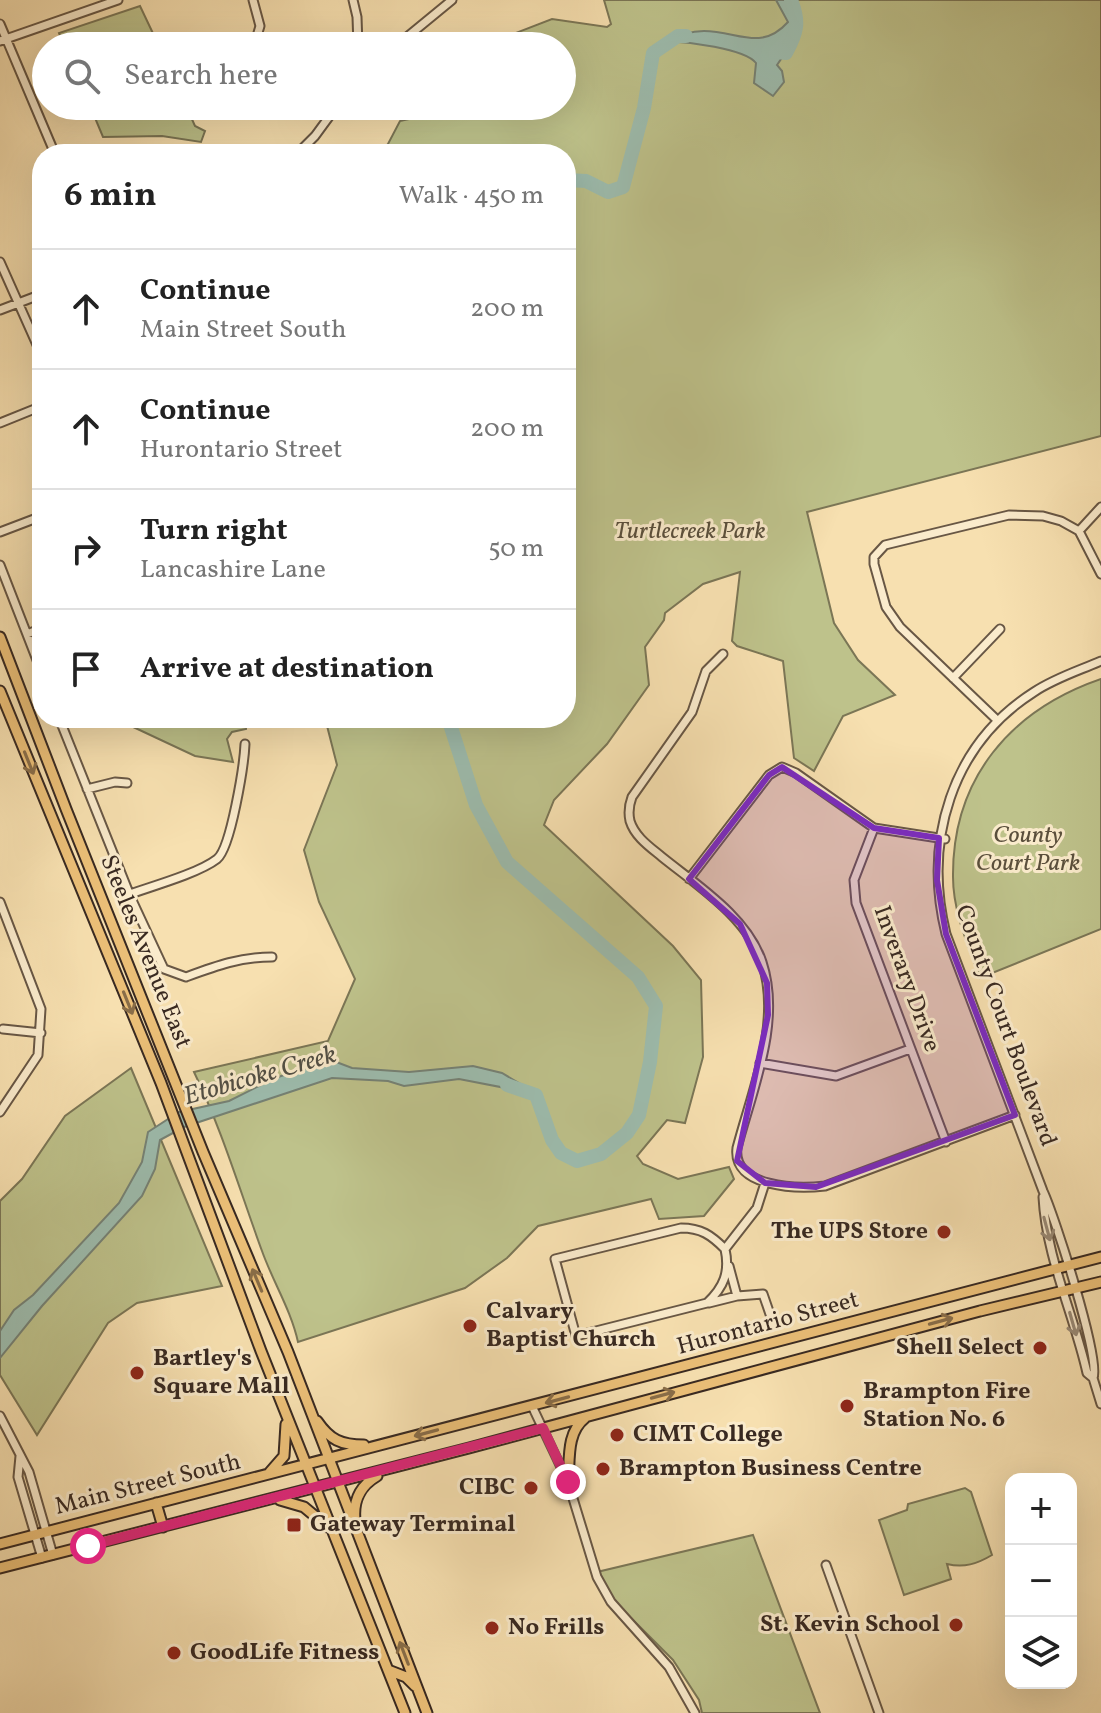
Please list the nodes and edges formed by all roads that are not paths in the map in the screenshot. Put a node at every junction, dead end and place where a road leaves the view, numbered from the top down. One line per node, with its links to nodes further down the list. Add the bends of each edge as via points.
1 (118, 0): 9 (street)
2 (253, 0): 6 (street)
3 (353, 0): 7 (street)
4 (452, 0): 8 (street)
5 (0, 24): 9 (street)
6 (259, 32)
7 (358, 32)
8 (410, 32)
9 (3, 39): 10 (street)
10 (32, 103)
11 (40, 120): 13 (street)
12 (327, 120): 14 (street)
13 (50, 144)
14 (307, 144)
15 (0, 262): 17 (street)
16 (32, 298): 17 (street)
17 (18, 303): 18 (street); 19 (street)
18 (0, 310)
19 (32, 334)
20 (32, 410): 21 (street)
21 (0, 423)
22 (1101, 507): 24 (street)
23 (32, 520): 25 (street)
24 (1079, 531): 27 (street); 35 (street, via 1043,516 1009,515 878,550 874,564 886,607)
25 (0, 532)
26 (0, 565): 30 (street)
27 (1101, 574)
28 (1000, 629): 35 (street)
29 (32, 632): 30 (street)
30 (27, 634): 32 (street)
31 (0, 637): 37 (main road, Steeles Avenue East, one-way to 31)
32 (32, 647)
33 (723, 654): 46 (street, via 706,671 692,712 629,807 642,840)
34 (1101, 661): 38 (street, County Court Boulevard, via 1033,692)
35 (953, 678): 38 (street)
36 (0, 691): 75 (main road, Steeles Avenue East, one-way to 75, via 161,1083)
37 (32, 720)
38 (997, 720): 45 (street, County Court Boulevard, via 955,784)
39 (35, 728): 73 (main road, Steeles Avenue East, one-way to 39)
40 (63, 728): 43 (street)
41 (245, 744): 47 (street, via 220,857)
42 (127, 783): 43 (street)
43 (87, 789): 47 (street)
44 (874, 828): 45 (street); 46 (street, via 782,767 769,775); 52 (street, Inverary Drive, via 854,880 856,903)
45 (942, 839): 55 (street, County Court Boulevard, via 937,880 946,934)
46 (689, 879): 53 (street, via 740,924 762,962 768,1015)
47 (130, 894): 49 (street, via 159,960 172,974 186,977 227,962)
48 (0, 902): 51 (street, via 41,1009)
49 (272, 957)
50 (3, 1029): 51 (street)
51 (41, 1033): 54 (street, via 38,1055)
52 (910, 1049): 53 (street, via 836,1076); 56 (street, Inverary Drive)
53 (760, 1063): 57 (street, via 736,1155 744,1170)
54 (0, 1112)
55 (1015, 1115): 56 (street); 58 (street, County Court Boulevard)
56 (946, 1142): 57 (street, via 825,1186)
57 (765, 1183): 59 (street, via 757,1208)
58 (1043, 1191): 62 (street, County Court Boulevard); 63 (street, County Court Boulevard, one-way to 63)
59 (725, 1249): 61 (street); 68 (street, via 704,1231 681,1228 555,1259 576,1336)
60 (1101, 1257): 62 (main road, Hurontario Street)
61 (727, 1260): 67 (street); 68 (street, via 725,1280)
62 (1068, 1264): 63 (main road, Hurontario Street); 65 (street, County Court Boulevard)
63 (1058, 1267): 66 (street, County Court Boulevard); 72 (main road, Hurontario Street, one-way to 72)
64 (1101, 1282): 65 (main road, Hurontario Street)
65 (1075, 1288): 66 (main road, Hurontario Street); 70 (street, County Court Boulevard, via 1096,1372)
66 (1064, 1291): 70 (street, County Court Boulevard, one-way to 70, via 1087,1373); 76 (main road, Hurontario Street, one-way to 66)
67 (737, 1296): 68 (street); 69 (street, via 763,1294)
68 (707, 1303)
69 (773, 1323)
70 (1093, 1378): 71 (street)
71 (1101, 1404)
72 (532, 1406): 77 (street); 78 (main road, Hurontario Street, one-way to 78)
73 (310, 1411): 78 (main road, via 338,1442); 80 (main road, Steeles Avenue East)
74 (0, 1416): 79 (street)
75 (286, 1416): 81 (main road, Steeles Avenue East); 83 (main road, via 287,1448)
76 (587, 1416): 77 (main road, Hurontario Street); 84 (main road, via 572,1436)
77 (543, 1428): 82 (main road, Hurontario Street); 84 (street)
78 (380, 1445): 80 (main road, Hurontario Street)
79 (20, 1453): 91 (street); 93 (street, via 18,1477)
80 (328, 1458): 81 (main road, Hurontario Street); 85 (main road, Steeles Avenue East)
81 (305, 1464): 83 (main road, Main Street South); 86 (main road, Steeles Avenue East)
82 (391, 1469): 85 (main road, Hurontario Street); 92 (main road, via 359,1491)
83 (268, 1475): 88 (main road, Main Street South)
84 (568, 1482): 102 (street, via 597,1577 611,1602 669,1667)
85 (337, 1483): 86 (main road, Hurontario Street); 92 (main road, Steeles Avenue East)
86 (314, 1488): 87 (main road, Main Street South); 90 (main road, Steeles Avenue East)
87 (272, 1500): 89 (main road, Main Street South); 90 (main road, via 302,1506)
88 (156, 1503): 89 (main road); 91 (main road, Main Street South)
89 (163, 1527): 95 (main road, Main Street South)
90 (331, 1529): 98 (main road, Steeles Avenue East)
91 (46, 1532): 93 (main road, Main Street South); 95 (street)
92 (356, 1532): 99 (main road, Steeles Avenue East, one-way to 92)
93 (35, 1534): 94 (main road, Main Street South); 95 (street)
94 (0, 1544)
95 (48, 1557): 97 (main road, Main Street South)
96 (826, 1565): 103 (street)
97 (0, 1568)
98 (388, 1670): 99 (main road); 100 (main road, Steeles Avenue East)
99 (418, 1689): 101 (main road, Steeles Avenue East)
100 (405, 1713)
101 (427, 1713)
102 (695, 1713)
103 (879, 1713)

